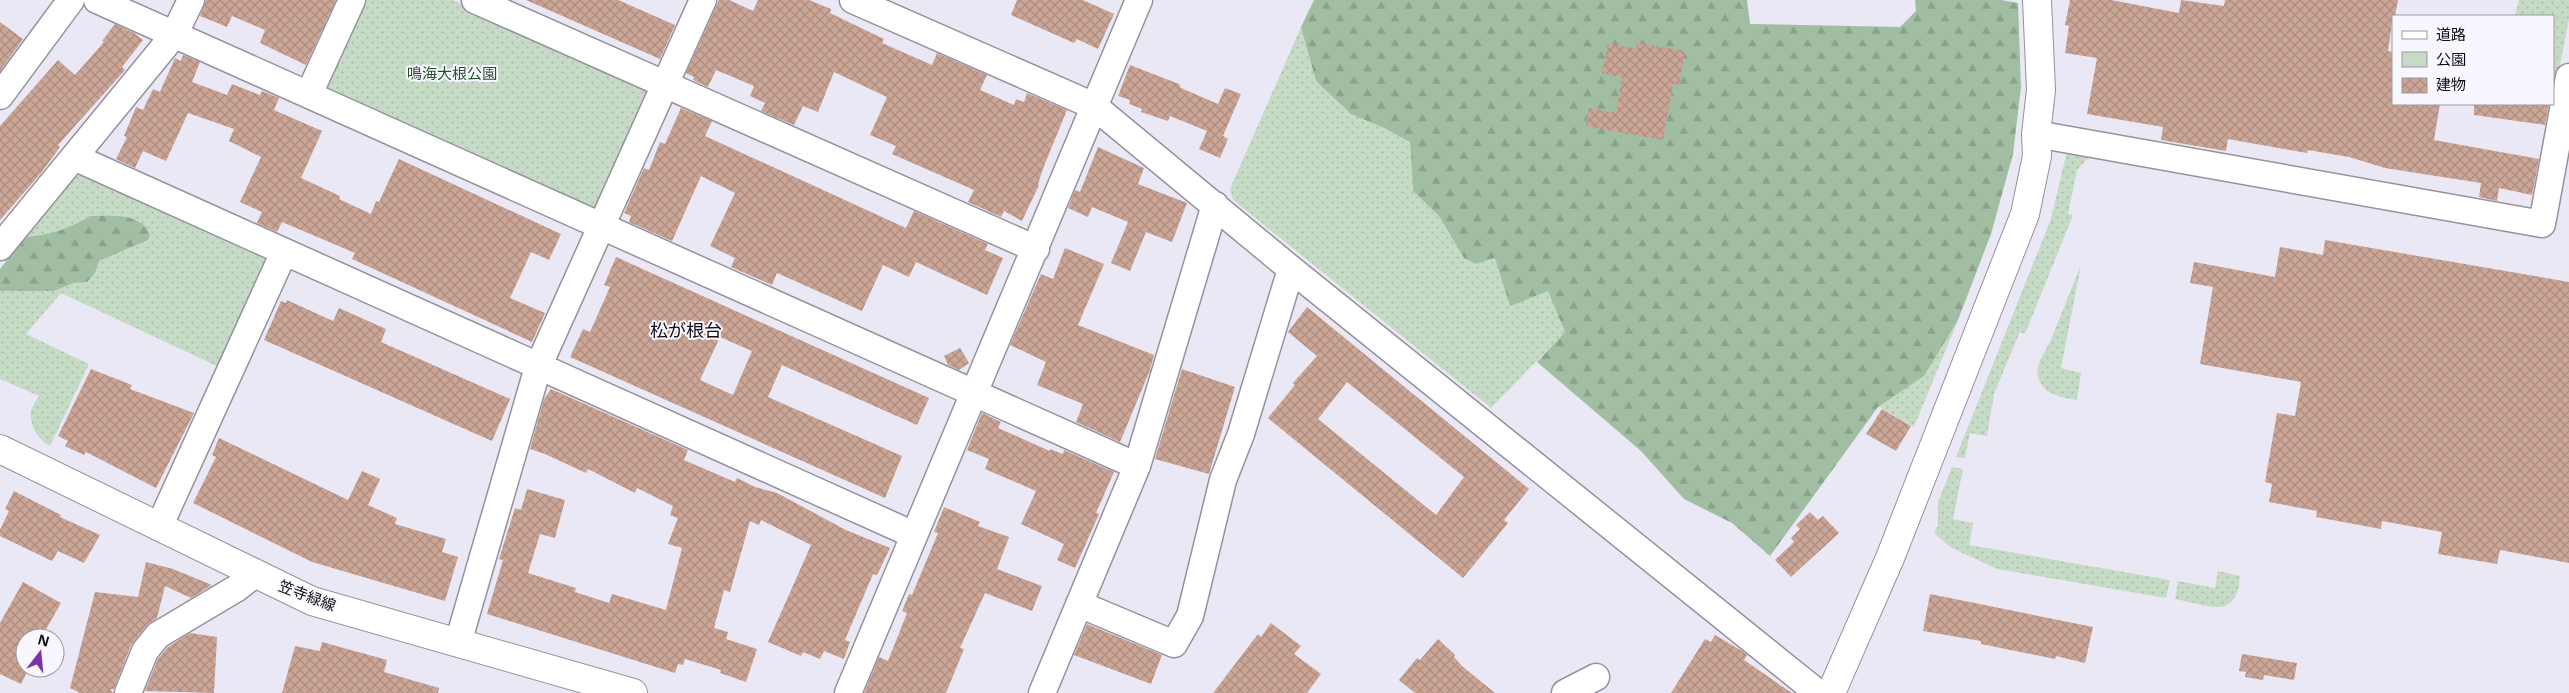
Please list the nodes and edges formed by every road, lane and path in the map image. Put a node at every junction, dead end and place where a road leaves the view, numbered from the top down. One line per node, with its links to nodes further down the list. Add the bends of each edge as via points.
1 (71, 0): 14 (street)
2 (97, 0): 10 (street)
3 (191, 0): 10 (street)
4 (352, 0): 13 (street)
5 (475, 0): 12 (street)
6 (703, 0): 12 (street)
7 (853, 0): 15 (street)
8 (1139, 0): 15 (street)
9 (2037, 0): 16 (street, via 2041,90)
10 (174, 35): 13 (street); 18 (street)
11 (2569, 77): 17 (street)
12 (666, 86): 20 (street); 22 (street)
13 (309, 94): 20 (street)
14 (0, 96)
15 (1094, 106): 19 (street); 22 (street)
16 (2036, 134): 17 (street, via 2542,224); 41 (street, via 2037,156 2025,214)
17 (2562, 154)
18 (74, 157): 21 (street); 23 (street)
19 (1215, 205): 24 (street); 28 (street)
20 (601, 226): 25 (street); 26 (street)
21 (0, 248)
22 (1036, 248): 26 (street)
23 (284, 252): 25 (street); 29 (street)
24 (1291, 268): 32 (street, via 1241,434 1222,480 1190,616 1174,644); 40 (street)
25 (538, 367): 30 (street); 33 (street)
26 (974, 393): 28 (street); 30 (street)
27 (0, 449): 29 (street, 笠寺緑線)
28 (1137, 466): 32 (street)
29 (158, 527): 31 (street, 笠寺緑線)
30 (914, 535): 37 (street)
31 (255, 574): 33 (street, 笠寺緑線, via 312,601); 35 (street, via 158,635 146,651)
32 (1079, 604): 38 (street)
33 (458, 643): 36 (street, 笠寺緑線)
34 (1596, 677): 39 (street)
35 (128, 693)
36 (633, 693)
37 (848, 693)
38 (1042, 693)
39 (1565, 693)
40 (1818, 693)
41 (1832, 693)

